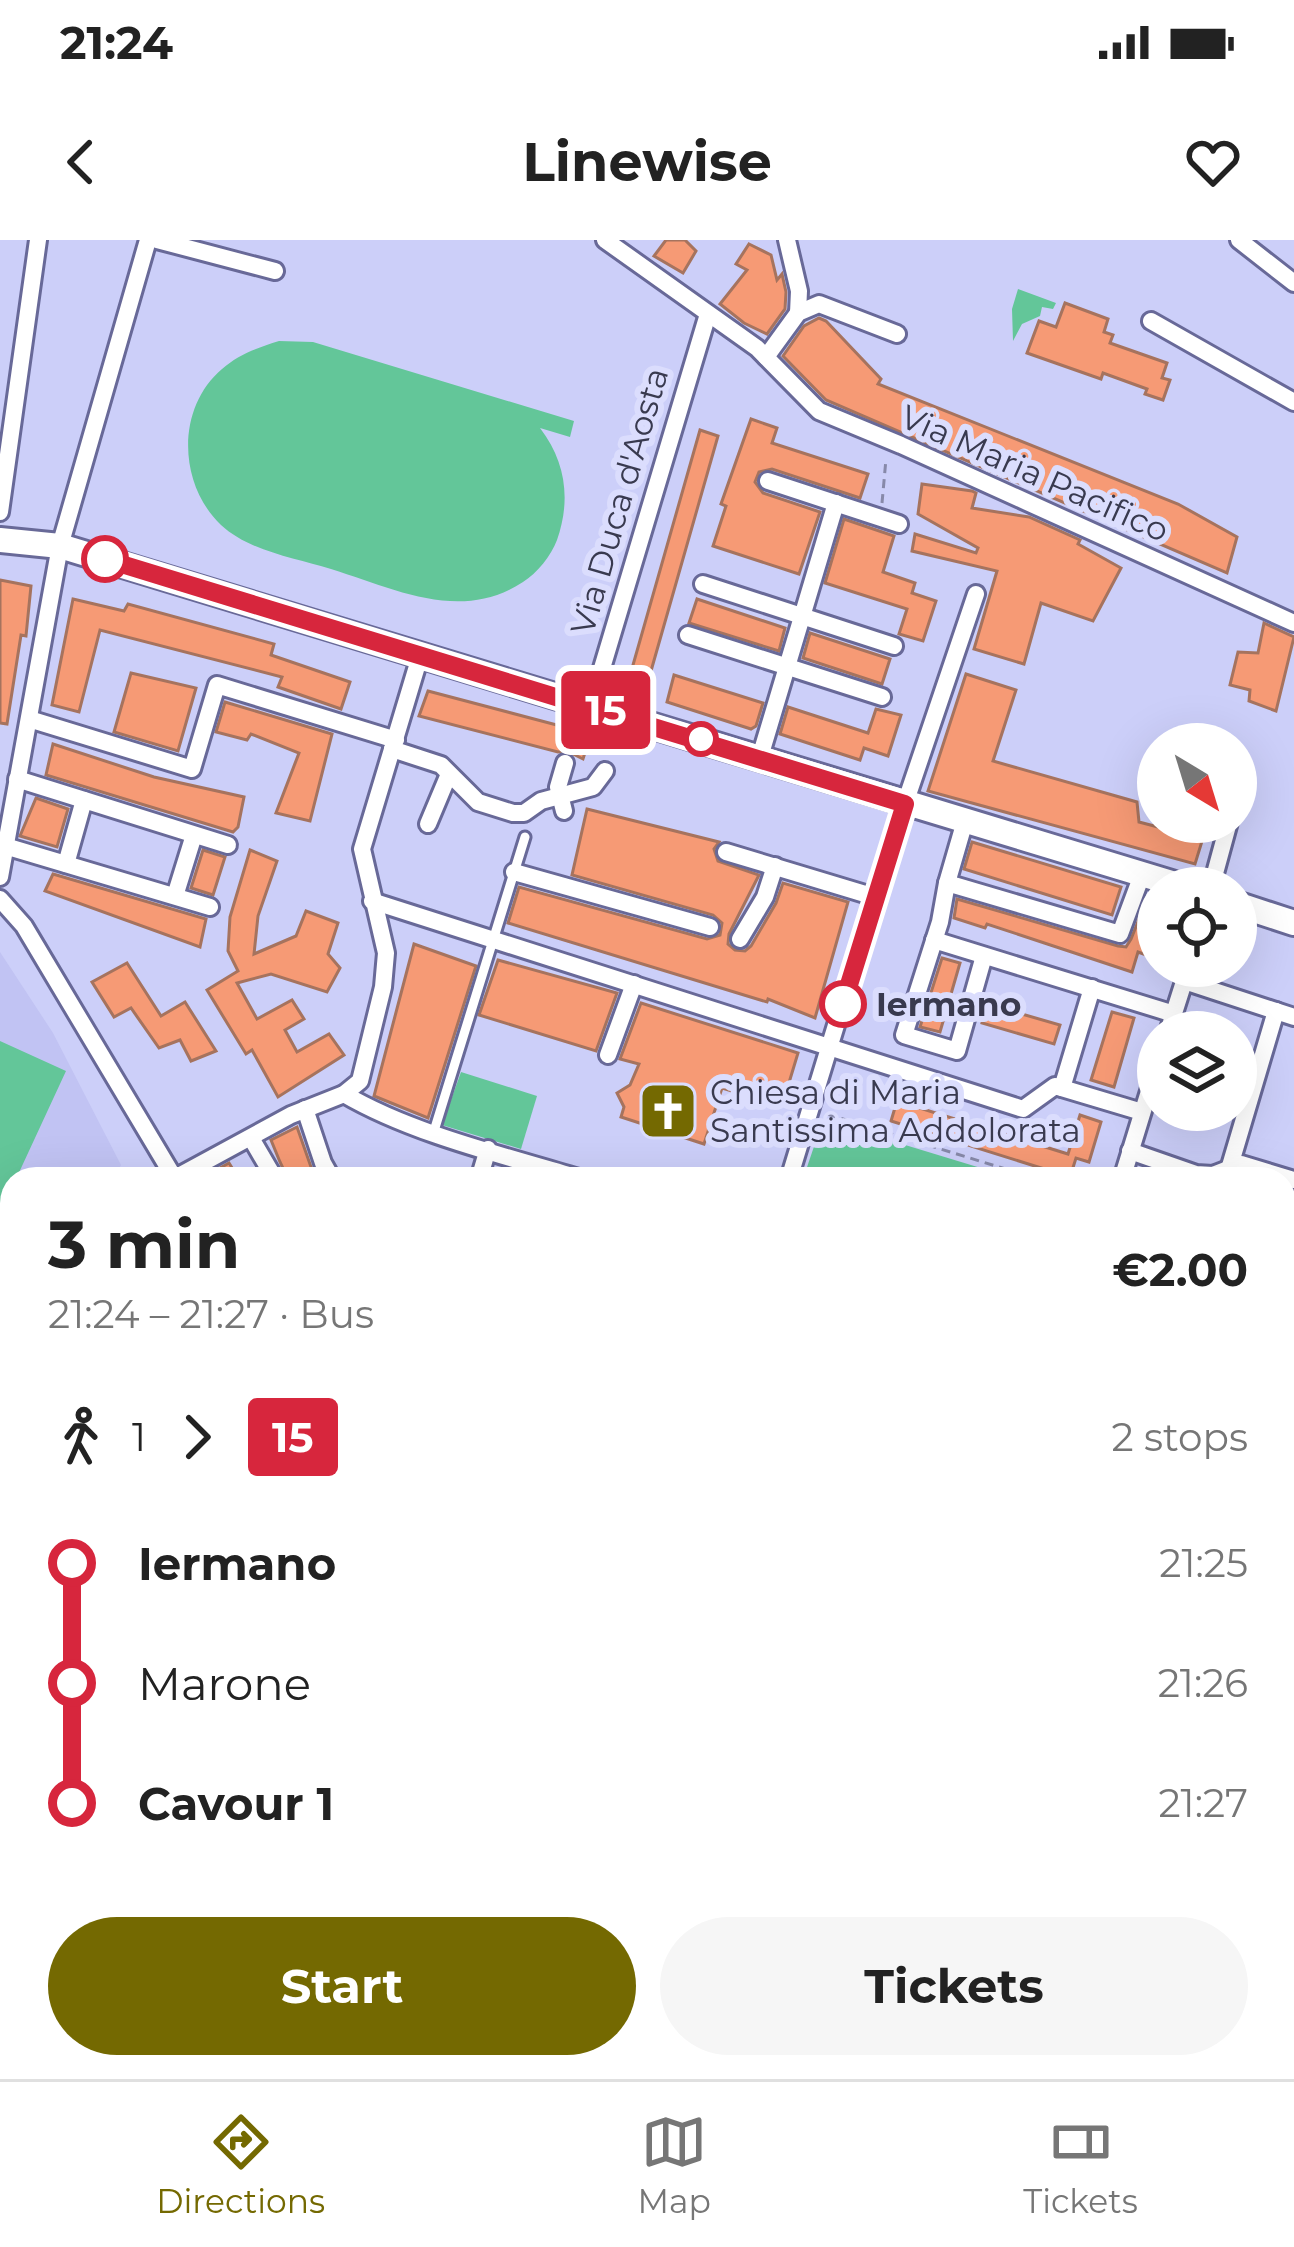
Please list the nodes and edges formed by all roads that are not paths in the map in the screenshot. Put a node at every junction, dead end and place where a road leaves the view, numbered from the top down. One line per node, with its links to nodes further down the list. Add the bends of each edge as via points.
1 (38, 240): 16 (street)
2 (152, 240): 6 (street); 19 (street)
3 (605, 240): 9 (street, Via Maria Pacifico)
4 (787, 240): 8 (street)
5 (1239, 240): 7 (street)
6 (275, 272)
7 (1294, 283)
8 (798, 313): 11 (street, via 819,304); 12 (street)
9 (707, 314): 12 (street, Via Maria Pacifico); 29 (street, Via Duca d'Aosta)
10 (1151, 321): 13 (street)
11 (897, 334)
12 (766, 357): 23 (street, Via Maria Pacifico, via 819,411)
13 (1294, 401)
14 (768, 481): 15 (street)
15 (836, 503): 17 (street); 22 (street)
16 (0, 512)
17 (899, 524)
18 (0, 540): 19 (main road)
19 (60, 546): 26 (main road); 30 (street)
20 (703, 584): 22 (street)
21 (976, 594): 39 (street)
22 (804, 617): 25 (street); 27 (street)
23 (1294, 623)
24 (688, 634): 27 (street)
25 (894, 646)
26 (422, 653): 29 (main road); 31 (street)
27 (789, 665): 28 (street); 32 (street)
28 (883, 697)
29 (591, 705): 32 (main road)
30 (29, 718): 31 (street, via 192,770 217,686); 36 (street)
31 (394, 744): 35 (street); 57 (street, via 362,849)
32 (760, 757): 39 (main road)
33 (565, 764): 38 (street)
34 (605, 771): 38 (street)
35 (449, 774): 38 (street, via 478,802 513,813); 41 (street)
36 (17, 779): 37 (street); 45 (street)
37 (84, 800): 42 (street); 47 (street)
38 (562, 803)
39 (905, 804): 40 (main road); 55 (street)
40 (965, 821): 49 (main road); 52 (street)
41 (428, 824)
42 (194, 835): 44 (street); 54 (street)
43 (524, 837): 50 (lane)
44 (228, 845)
45 (5, 846): 47 (street); 51 (street)
46 (726, 852): 48 (street)
47 (66, 864): 54 (street)
48 (776, 866): 55 (street); 62 (street)
49 (1137, 870)
50 (514, 872): 61 (street); 64 (lane)
51 (0, 877)
52 (947, 883): 53 (street, via 1120,934); 63 (street)
53 (1137, 888)
54 (175, 896): 58 (street)
55 (875, 897): 71 (street)
56 (0, 898): 83 (street)
57 (372, 902): 64 (street); 74 (street, via 386,953 383,987 360,1081)
58 (210, 907)
59 (1257, 911): 60 (main road)
60 (1294, 923)
61 (710, 927)
62 (740, 939)
63 (934, 940): 65 (street); 65 (street, via 904,1035 957,1052)
64 (495, 941): 66 (street); 78 (lane)
65 (984, 956): 68 (street)
66 (634, 984): 71 (street); 72 (street)
67 (1218, 987): 70 (street)
68 (1092, 988): 69 (street); 73 (street)
69 (1144, 1011)
70 (1285, 1014): 82 (street)
71 (830, 1046): 73 (street, via 1023,1109); 89 (street)
72 (608, 1055)
73 (1062, 1088): 76 (street)
74 (344, 1094): 75 (street); 78 (street)
75 (305, 1109): 79 (street); 86 (street)
76 (1137, 1110)
77 (1137, 1128): 81 (street)
78 (434, 1131): 80 (street)
79 (251, 1138): 84 (street); 85 (street)
80 (488, 1149): 87 (street); 88 (street)
81 (1130, 1150): 90 (street); 91 (street)
82 (1230, 1166): 92 (street)
83 (168, 1167)
84 (196, 1167)
85 (268, 1167)
86 (324, 1167)
87 (483, 1167)
88 (541, 1167)
89 (793, 1167)
90 (1125, 1167)
91 (1177, 1167)
92 (1258, 1167)

